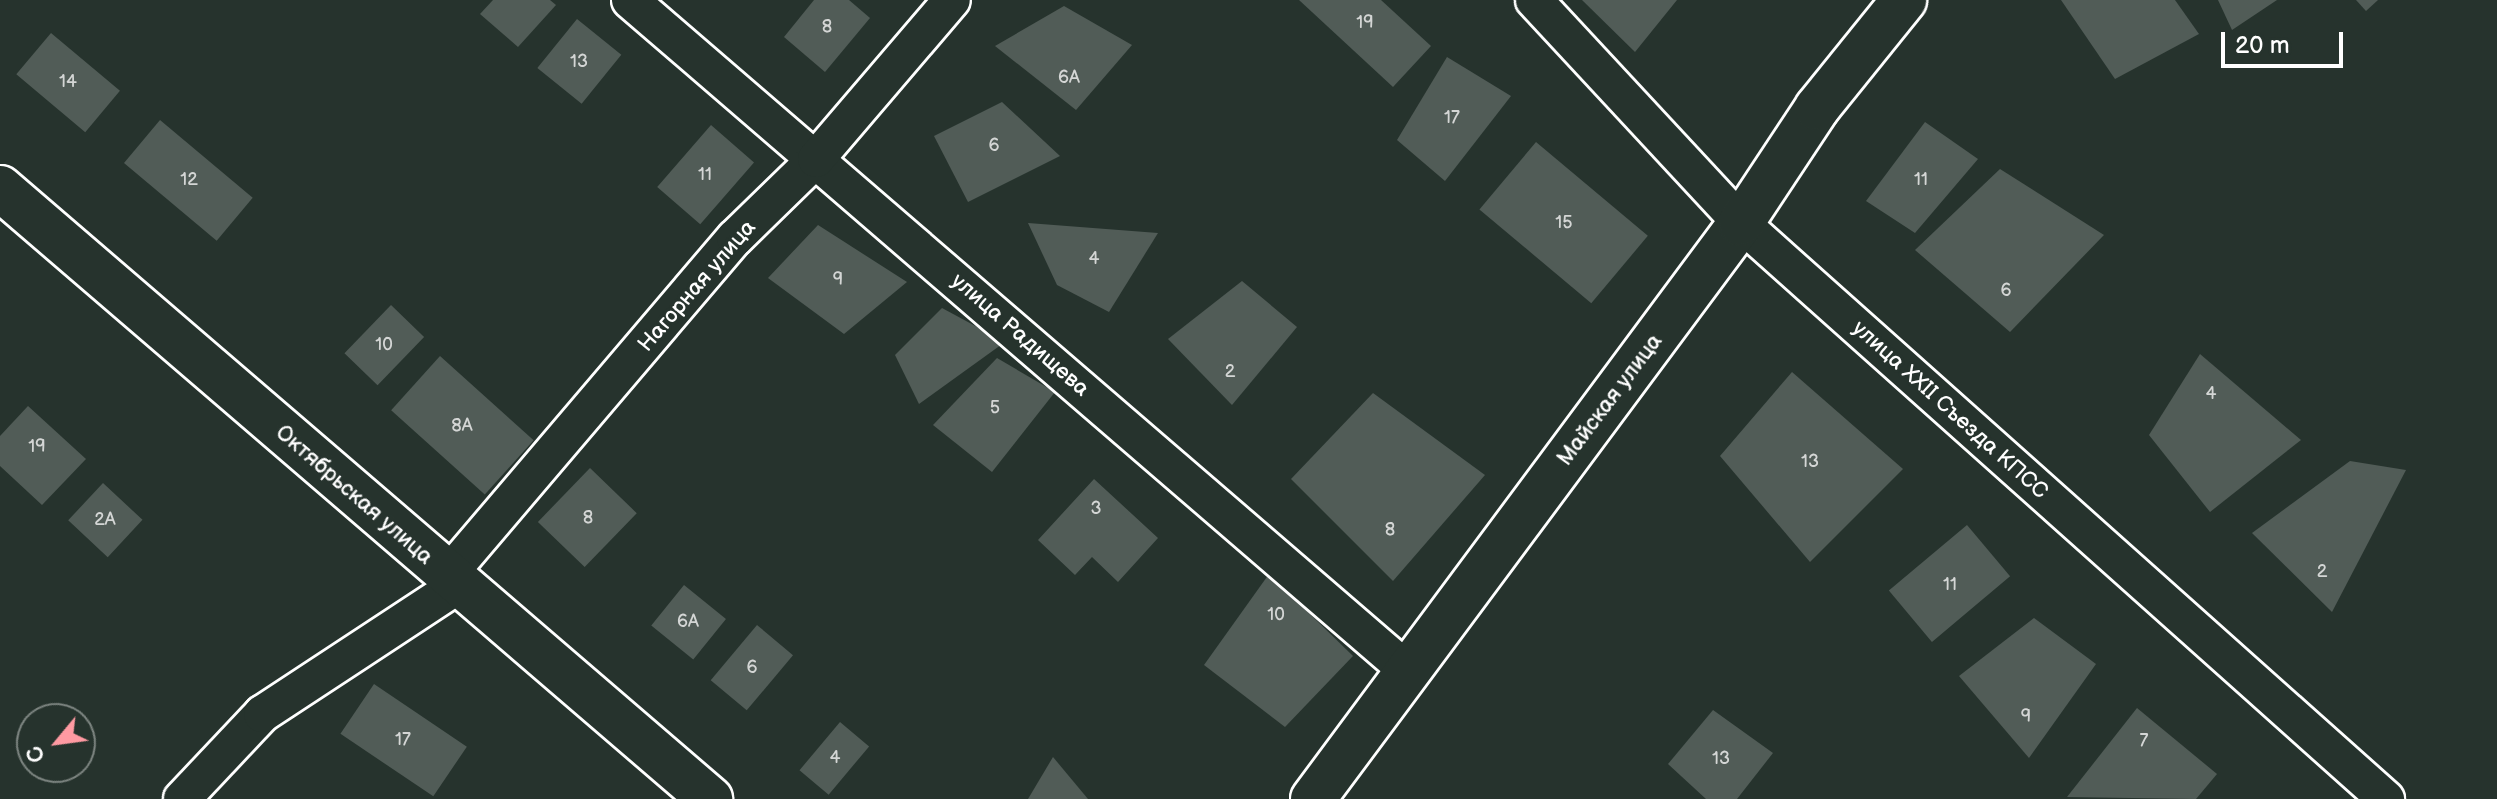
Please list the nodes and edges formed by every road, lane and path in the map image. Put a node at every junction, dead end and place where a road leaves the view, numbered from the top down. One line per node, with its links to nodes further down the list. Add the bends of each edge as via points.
1 (630, 0): 5 (street, улица Радищева)
2 (952, 0): 5 (street, Нагорная улица)
3 (1534, 0): 7 (street, улица XXII Съезда КПСС)
4 (1904, 0): 7 (street, Майская улица, via 1817,108)
5 (816, 159): 8 (street, Нагорная улица, via 735,238); 9 (street, улица Радищева)
6 (0, 188): 8 (street, Октябрьская улица)
7 (1741, 223): 9 (street, Майская улица); 13 (street, улица XXII Съезда КПСС)
8 (452, 581): 10 (street, Нагорная улица, via 262,714); 11 (street, Октябрьская улица)
9 (1409, 672): 12 (street, Майская улица)
10 (182, 799)
11 (710, 799)
12 (1313, 799)
13 (2386, 799)

